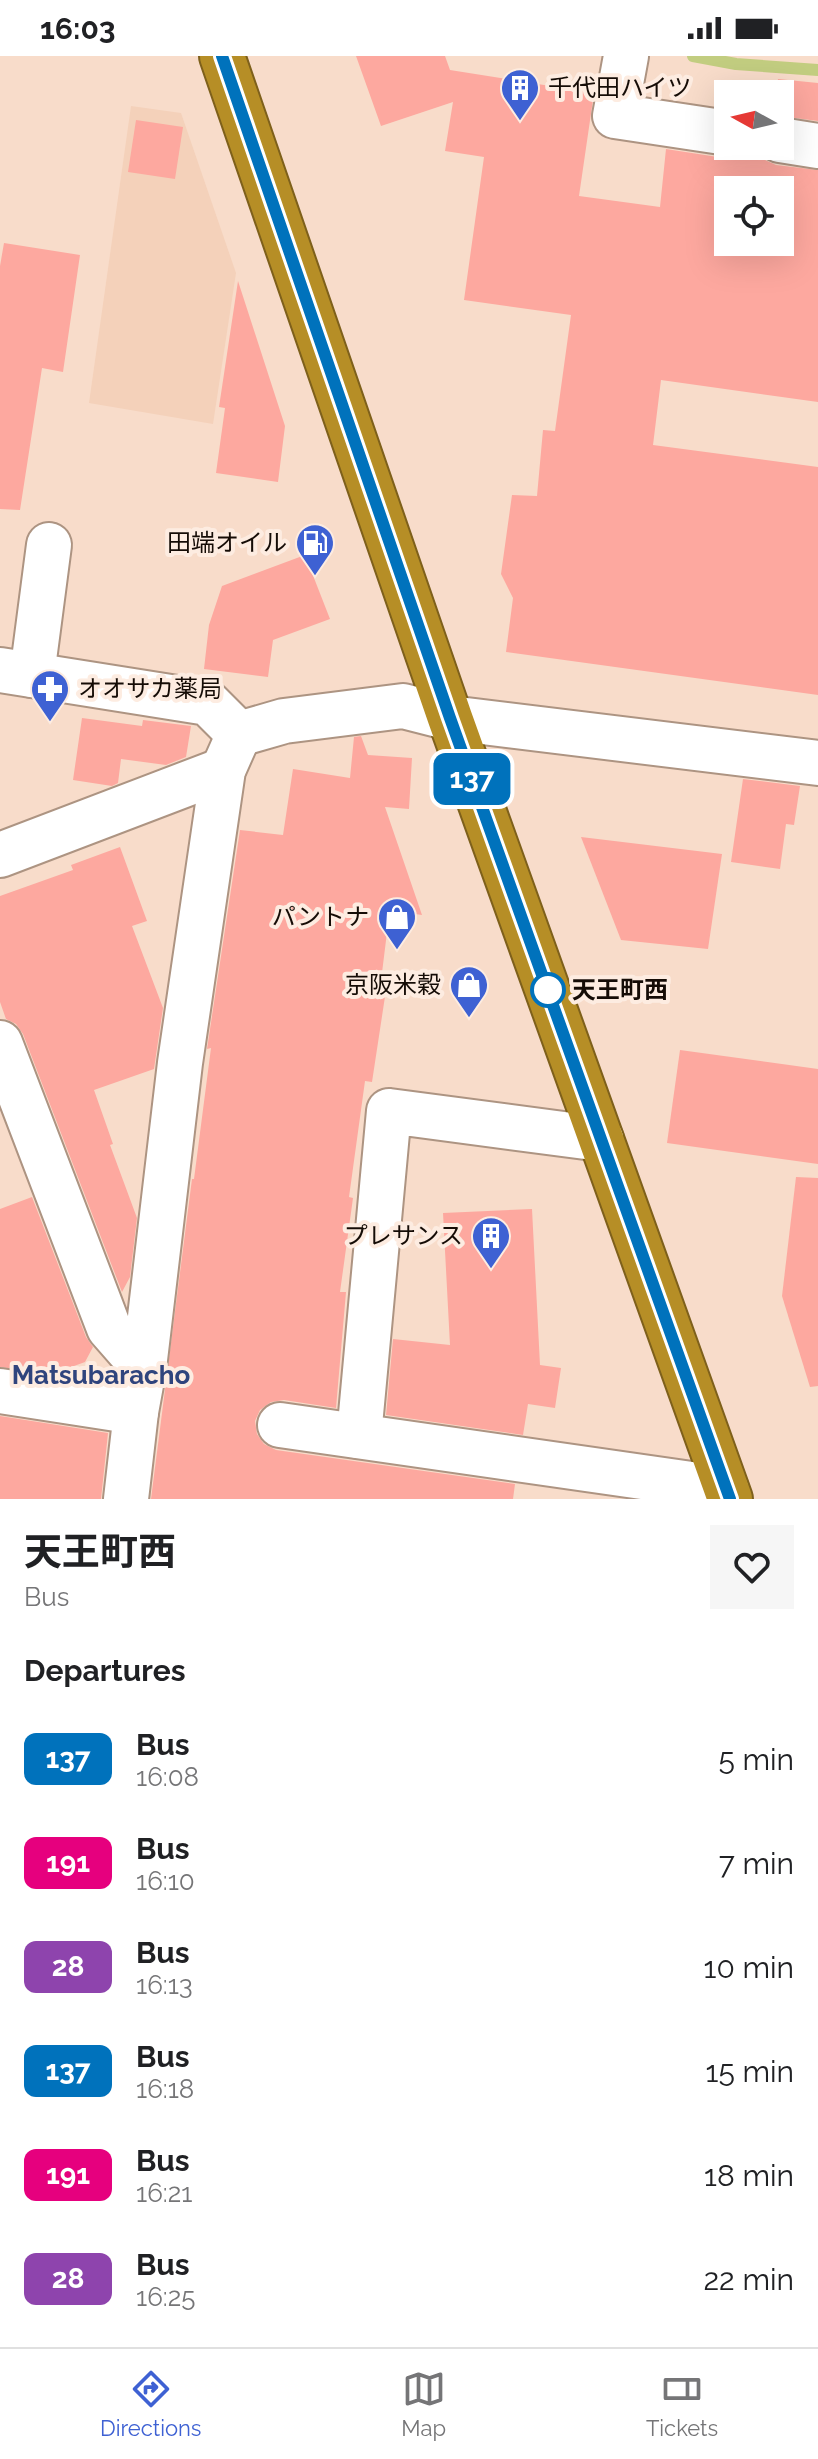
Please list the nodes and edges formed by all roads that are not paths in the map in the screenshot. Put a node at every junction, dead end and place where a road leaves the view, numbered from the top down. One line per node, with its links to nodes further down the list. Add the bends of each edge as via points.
1 (222, 56): 8 (highway)
2 (626, 56): 3 (street, via 615,116)
3 (714, 131)
4 (794, 142): 5 (street)
5 (818, 146)
6 (49, 545): 7 (street)
7 (16, 672): 9 (street, via 208,703)
8 (450, 718): 9 (street, via 403,706 284,721); 10 (street); 13 (highway)
9 (231, 752): 11 (street); 14 (street, via 180,1063)
10 (818, 763)
11 (0, 855)
12 (0, 1043): 14 (street, via 109,1328)
13 (601, 1139): 18 (street, via 389,1111); 19 (highway)
14 (144, 1368): 16 (street)
15 (0, 1391): 16 (street)
16 (136, 1412): 20 (street)
17 (280, 1425): 18 (street)
18 (359, 1436): 19 (street)
19 (728, 1494)
20 (126, 1499)

